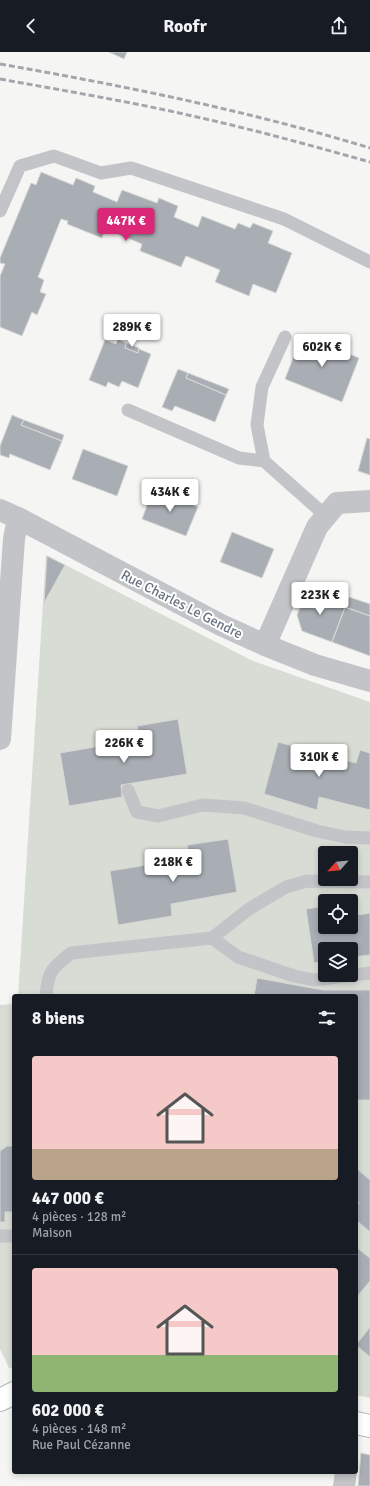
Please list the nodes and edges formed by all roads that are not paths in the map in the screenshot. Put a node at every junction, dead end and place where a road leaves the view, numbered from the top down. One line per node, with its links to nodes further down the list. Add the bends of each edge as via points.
1 (0, 211): 2 (lane, via 20,166 54,156 101,173 131,168 284,219)
2 (370, 262)
3 (285, 337): 5 (lane, via 262,388 257,425)
4 (128, 410): 5 (lane, via 239,458)
5 (264, 461): 8 (lane)
6 (370, 501): 8 (street, via 337,504)
7 (9, 514): 9 (street, via 14,539); 10 (street, Rue Charles Le Gendre, via 221,625)
8 (326, 516): 10 (street, via 317,527)
9 (4, 634): 12 (street)
10 (265, 645): 11 (street, Rue Charles Le Gendre, via 315,665)
11 (370, 681)
12 (0, 739)
13 (128, 790): 14 (lane, via 137,812 158,816 203,804 244,808 317,831 345,837)
14 (370, 838)
15 (370, 882): 16 (lane, via 307,881 286,887 249,909)
16 (212, 938): 17 (lane, via 238,957 294,976 314,980); 18 (lane, via 71,952 54,967 48,980)
17 (370, 973)
18 (46, 994)
19 (0, 1236): 20 (lane)
20 (12, 1236)
21 (12, 1394): 22 (main road)
22 (0, 1400)
23 (358, 1423): 24 (main road)
24 (370, 1426)
25 (346, 1474): 26 (street)
26 (344, 1486)

